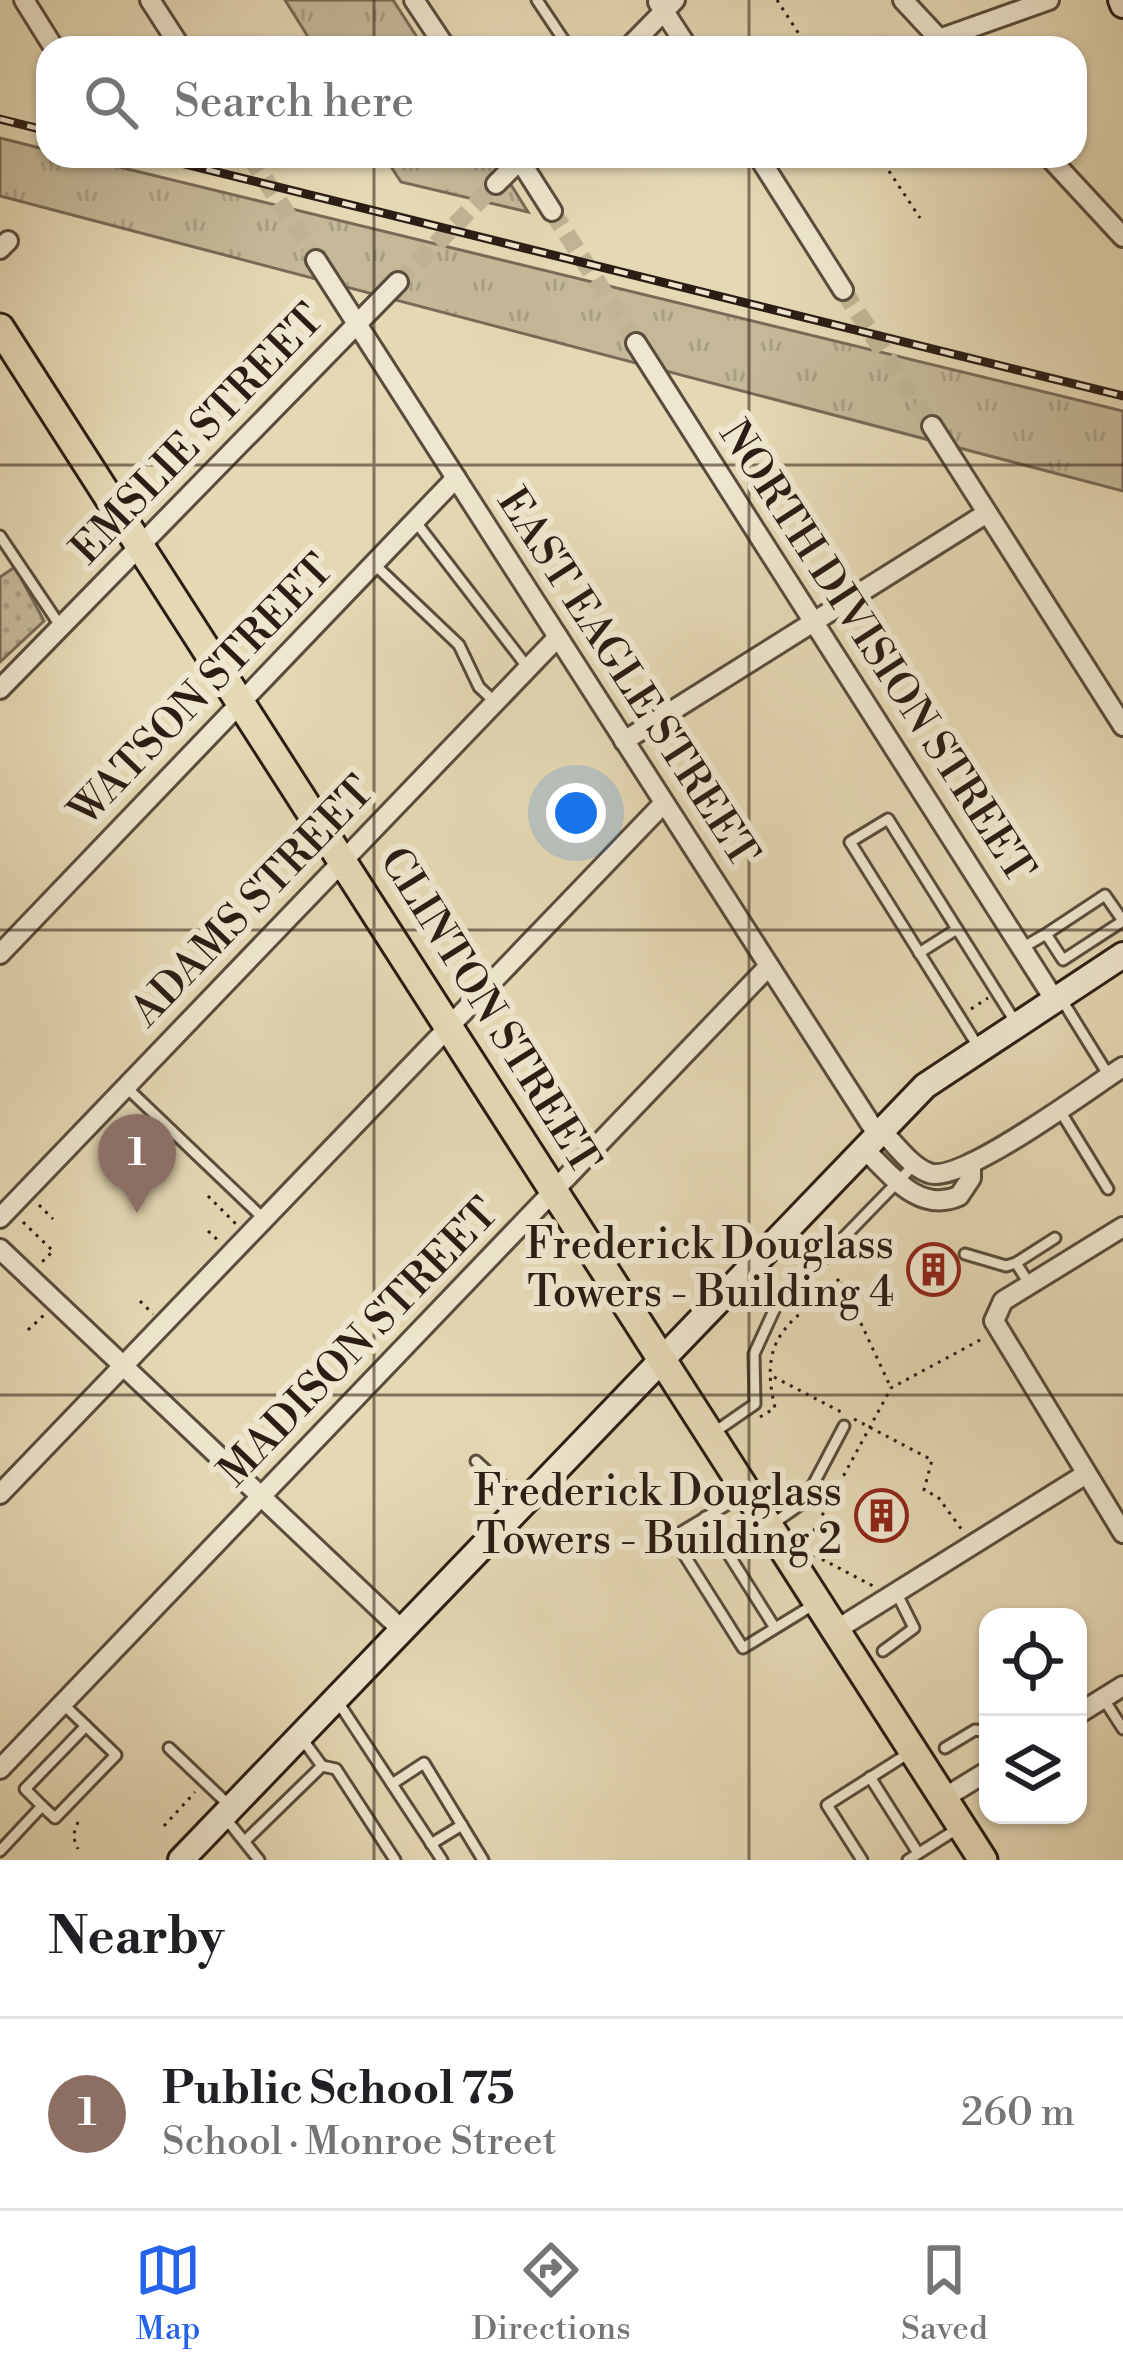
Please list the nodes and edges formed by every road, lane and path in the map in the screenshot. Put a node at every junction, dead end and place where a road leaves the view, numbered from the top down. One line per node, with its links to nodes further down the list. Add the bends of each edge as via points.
1 (24, 0): 9 (street)
2 (150, 0): 10 (street)
3 (415, 0): 11 (street)
4 (537, 0): 12 (lane)
5 (777, 0): 15 (path)
6 (903, 0): 16 (street)
7 (1049, 0): 17 (street)
8 (665, 4): 13 (street); 14 (street)
9 (46, 36)
10 (173, 36)
11 (438, 36)
12 (560, 36)
13 (638, 36)
14 (682, 36)
15 (800, 36)
16 (937, 36)
17 (963, 36)
18 (510, 168): 23 (street)
19 (527, 168): 24 (street)
20 (766, 168): 29 (street)
21 (887, 168): 25 (path)
22 (1059, 168): 26 (street)
23 (496, 184)
24 (552, 211)
25 (920, 218)
26 (1123, 237)
27 (316, 260): 30 (street, EAST EAGLE STREET)
28 (398, 282): 30 (street, EMSLIE STREET)
29 (843, 290)
30 (357, 324): 34 (street, EAST EAGLE STREET); 38 (street, EMSLIE STREET)
31 (0, 328): 38 (main road, CLINTON STREET)
32 (636, 343): 40 (street, NORTH DIVISION STREET)
33 (932, 427): 35 (street)
34 (456, 478): 36 (street, WATSON STREET); 42 (street, EAST EAGLE STREET)
35 (987, 513): 40 (street); 47 (street)
36 (415, 521): 39 (street, WATSON STREET); 43 (lane)
37 (0, 536): 41 (lane)
38 (140, 545): 41 (street, EMSLIE STREET); 46 (main road, CLINTON STREET)
39 (374, 564): 45 (lane, via 459,645); 46 (street, WATSON STREET)
40 (812, 621): 48 (street); 54 (street, NORTH DIVISION STREET)
41 (61, 627): 44 (street, EMSLIE STREET)
42 (558, 637): 43 (street, ADAMS STREET); 48 (street, EAST EAGLE STREET)
43 (528, 668): 45 (street, ADAMS STREET)
44 (0, 689)
45 (495, 702): 50 (street, ADAMS STREET)
46 (241, 703): 50 (main road, CLINTON STREET); 56 (street, WATSON STREET)
47 (1123, 726)
48 (624, 741): 49 (street, EAST EAGLE STREET)
49 (664, 802): 58 (street, EAST EAGLE STREET); 64 (street)
50 (344, 860): 64 (main road, CLINTON STREET); 67 (street, ADAMS STREET)
51 (957, 929): 55 (lane); 55 (lane, via 888,819 850,842); 63 (lane)
52 (1046, 934): 53 (lane, via 1063,960); 53 (lane, via 1105,895 1123,921); 54 (lane)
53 (1083, 945): 59 (lane)
54 (1022, 948): 61 (street, NORTH DIVISION STREET)
55 (919, 952): 65 (lane)
56 (0, 954)
57 (1123, 956): 59 (street)
58 (769, 966): 71 (street, EAST EAGLE STREET); 78 (street, MADISON STREET)
59 (1099, 971): 61 (street)
60 (988, 998): 62 (path)
61 (1056, 998): 63 (street); 66 (lane)
62 (967, 1011)
63 (1016, 1024): 65 (street)
64 (450, 1025): 78 (main road, CLINTON STREET); 83 (street)
65 (979, 1048): 71 (street, via 934,1078)
66 (1116, 1071): 69 (street, EAST EAGLE STREET)
67 (126, 1087): 68 (street, ADAMS STREET); 83 (lane)
68 (110, 1104): 70 (path); 81 (street, ADAMS STREET)
69 (1059, 1109): 75 (street, EAST EAGLE STREET); 77 (lane)
70 (138, 1131): 72 (path); 73 (path, via 127,1142 129,1127 113,1139)
71 (874, 1138): 74 (street, EAST EAGLE STREET); 76 (street, EAST EAGLE STREET); 92 (street)
72 (148, 1142)
73 (121, 1147)
74 (915, 1163): 75 (street, via 940,1174); 76 (lane)
75 (971, 1163): 76 (street, EAST EAGLE STREET, via 967,1186 945,1201 916,1196)
76 (898, 1181): 91 (lane)
77 (1108, 1190)
78 (553, 1192): 97 (main road, CLINTON STREET); 107 (street, MADISON STREET)
79 (208, 1196): 85 (path)
80 (42, 1208): 82 (path)
81 (4, 1213): 88 (path)
82 (53, 1219)
83 (263, 1219): 85 (street)
84 (1123, 1227): 93 (street)
85 (248, 1235): 98 (street)
86 (1055, 1238): 90 (lane)
87 (0, 1249): 98 (street)
88 (53, 1251)
89 (965, 1254): 90 (lane)
90 (1016, 1263): 93 (lane)
91 (815, 1268)
92 (743, 1274): 97 (street); 102 (lane, via 776,1306 754,1354 755,1404)
93 (1030, 1285): 104 (street, via 996,1310 996,1332)
94 (45, 1313): 95 (path)
95 (28, 1330)
96 (982, 1339): 99 (path)
97 (662, 1359): 102 (main road, CLINTON STREET); 108 (street)
98 (122, 1366): 106 (street); 107 (street)
99 (891, 1388): 101 (path); 101 (path, via 840,1278 783,1331 771,1376)
100 (844, 1426): 110 (lane, via 804,1502)
101 (870, 1427): 111 (path, via 932,1460 924,1490); 113 (path, via 805,1549)
102 (712, 1435): 105 (main road, CLINTON STREET)
103 (476, 1461): 108 (lane)
104 (1086, 1474): 112 (street); 113 (street)
105 (747, 1492): 109 (lane); 110 (main road, CLINTON STREET)
106 (0, 1494)
107 (260, 1498): 116 (street); 122 (street, MADISON STREET)
108 (522, 1504): 116 (street)
109 (705, 1517): 115 (lane); 115 (lane, via 673,1538 743,1648)
110 (770, 1526): 114 (main road, CLINTON STREET)
111 (963, 1531)
112 (1123, 1533)
113 (886, 1590): 117 (street); 118 (lane, via 914,1628)
114 (818, 1601): 115 (lane); 117 (main road, CLINTON STREET)
115 (776, 1628)
116 (400, 1629): 120 (street)
117 (836, 1630): 131 (main road, CLINTON STREET)
118 (883, 1651)
119 (1123, 1686): 121 (street)
120 (335, 1697): 127 (street); 137 (lane)
121 (1103, 1698): 123 (street); 125 (lane)
122 (63, 1704): 124 (lane); 128 (street, MADISON STREET)
123 (1087, 1708)
124 (86, 1726): 134 (lane); 140 (lane, via 116,1755 55,1818)
125 (1123, 1729)
126 (979, 1731): 130 (lane)
127 (300, 1735): 132 (lane); 141 (street)
128 (21, 1747): 133 (street, MADISON STREET); 134 (lane)
129 (169, 1748): 141 (lane)
130 (945, 1748)
131 (913, 1750): 136 (lane); 139 (main road, CLINTON STREET)
132 (322, 1766): 146 (lane); 153 (lane, via 336,1769)
133 (0, 1769)
134 (45, 1769): 140 (lane, via 25,1789)
135 (979, 1777): 139 (street)
136 (870, 1778): 150 (lane); 156 (lane, via 827,1804)
137 (392, 1784): 143 (lane, via 424,1763); 147 (lane)
138 (192, 1796): 144 (path)
139 (944, 1798): 145 (main road, CLINTON STREET)
140 (42, 1806): 149 (lane)
141 (227, 1812): 146 (lane); 152 (street)
142 (70, 1814): 148 (path)
143 (462, 1825): 147 (lane); 155 (lane)
144 (164, 1826)
145 (961, 1826): 150 (lane); 157 (main road, CLINTON STREET)
146 (246, 1840): 151 (lane)
147 (431, 1844): 154 (lane)
148 (79, 1849)
149 (0, 1851)
150 (913, 1857)
151 (257, 1859)
152 (181, 1860)
153 (395, 1860)
154 (442, 1860)
155 (483, 1860)
156 (862, 1860)
157 (983, 1860)

